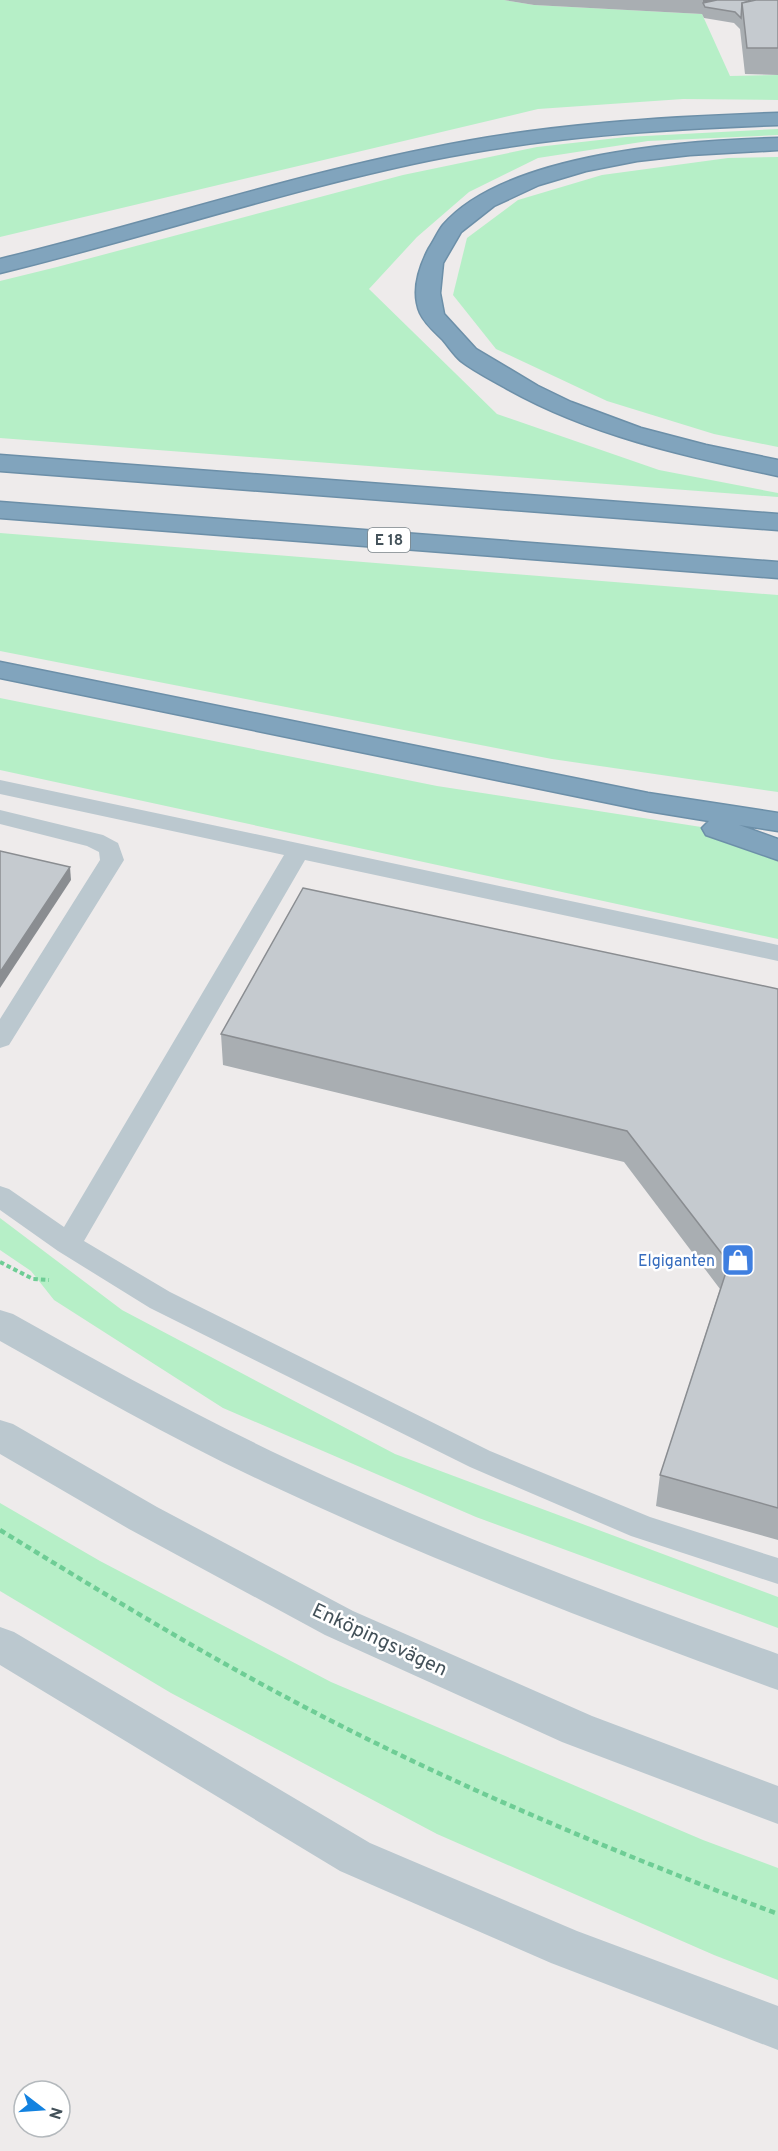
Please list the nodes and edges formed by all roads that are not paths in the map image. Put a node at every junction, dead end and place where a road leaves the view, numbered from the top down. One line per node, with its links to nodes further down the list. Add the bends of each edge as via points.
1 (778, 119): 3 (highway, via 602,129 440,152)
2 (778, 144): 5 (highway, via 680,150 599,162 536,178 484,200 452,227 436,250 427,280 431,313 469,356 519,387 575,414 684,447)
3 (0, 266)
4 (0, 463): 7 (highway)
5 (778, 468)
6 (0, 510): 8 (highway, E 18)
7 (778, 522)
8 (778, 570)
9 (0, 670): 11 (highway)
10 (0, 787): 15 (lane)
11 (648, 802): 13 (highway); 14 (highway)
12 (0, 817): 17 (lane, via 94,840 110,848 112,860)
13 (778, 822)
14 (778, 850)
15 (298, 852): 16 (lane); 19 (lane)
16 (778, 954)
17 (0, 1039)
18 (0, 1196): 19 (lane)
19 (68, 1244): 22 (lane, via 160,1300 480,1459 642,1527)
20 (0, 1324): 24 (street, via 207,1437 394,1523 625,1617)
21 (0, 1435): 25 (street, Enköpingsvägen, via 143,1518 339,1623 577,1729)
22 (778, 1571)
23 (0, 1644): 26 (street, via 355,1857 567,1948)
24 (778, 1672)
25 (778, 1805)
26 (778, 2028)

